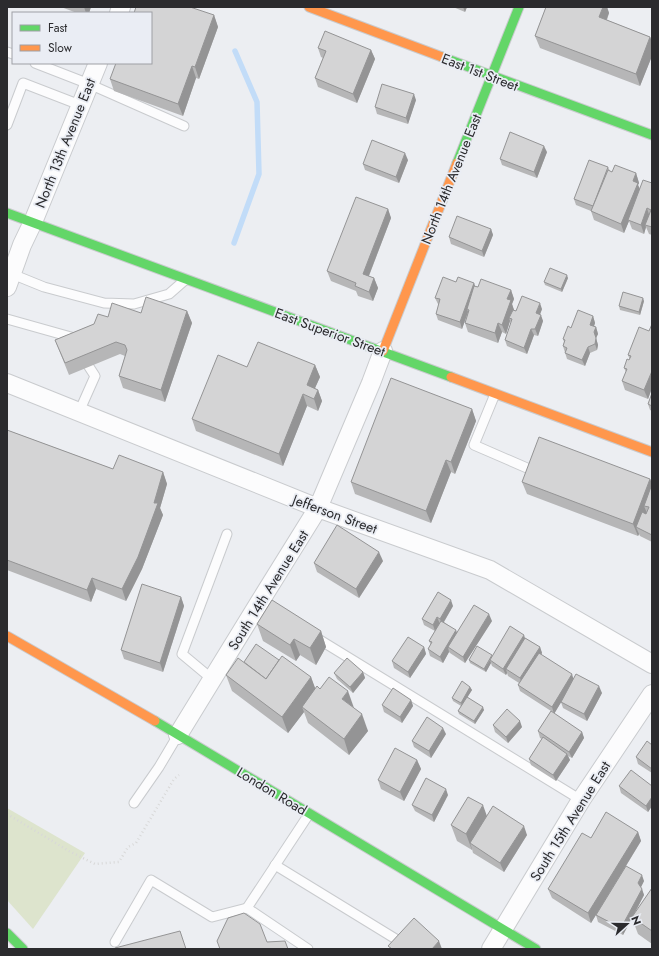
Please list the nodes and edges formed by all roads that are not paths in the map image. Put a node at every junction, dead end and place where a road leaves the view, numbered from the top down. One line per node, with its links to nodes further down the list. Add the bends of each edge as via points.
1 (309, 7): 5 (main road, East 1st Street)
2 (519, 7): 5 (main road, North 14th Avenue East)
3 (38, 64): 6 (lane)
4 (98, 64): 6 (street, North 13th Avenue East)
5 (492, 76): 10 (main road, East 1st Street); 16 (main road, North 14th Avenue East)
6 (89, 84): 7 (street, North 13th Avenue East); 9 (lane)
7 (80, 105): 8 (lane, via 23,83); 12 (street, North 13th Avenue East)
8 (7, 125)
9 (184, 126)
10 (651, 132)
11 (7, 213): 12 (main road, East Superior Street)
12 (33, 222): 13 (main road, East Superior Street); 14 (street, North 13th Avenue East)
13 (186, 279): 14 (lane, via 169,294 134,304 104,303 44,286); 16 (main road, East Superior Street)
14 (9, 280)
15 (7, 319): 19 (lane, via 71,337 95,376)
16 (383, 351): 18 (main road, East Superior Street); 22 (street, South 14th Avenue East)
17 (7, 383): 19 (street, Jefferson Street)
18 (495, 394): 20 (main road, East Superior Street); 21 (lane, via 474,445)
19 (79, 412): 22 (street, Jefferson Street)
20 (652, 452)
21 (527, 468)
22 (318, 508): 26 (street, Jefferson Street, via 490,570); 27 (street, South 14th Avenue East, via 262,605)
23 (227, 534): 27 (lane, via 182,654)
24 (306, 631): 30 (lane)
25 (7, 636): 29 (main road, London Road)
26 (652, 664)
27 (212, 679): 29 (street, South 14th Avenue East)
28 (652, 694): 30 (street, South 15th Avenue East)
29 (178, 735): 31 (lane); 32 (main road, London Road)
30 (581, 800): 35 (street, South 15th Avenue East)
31 (134, 803)
32 (309, 814): 33 (lane); 35 (main road, London Road)
33 (275, 865): 34 (lane); 40 (lane, via 399,942)
34 (247, 908): 37 (lane, via 212,917 151,880); 39 (lane)
35 (502, 928): 41 (street, South 15th Avenue East); 42 (main road, London Road)
36 (7, 933): 38 (main road)
37 (115, 942)
38 (23, 949)
39 (308, 949)
40 (395, 949)
41 (491, 949)
42 (536, 949)

